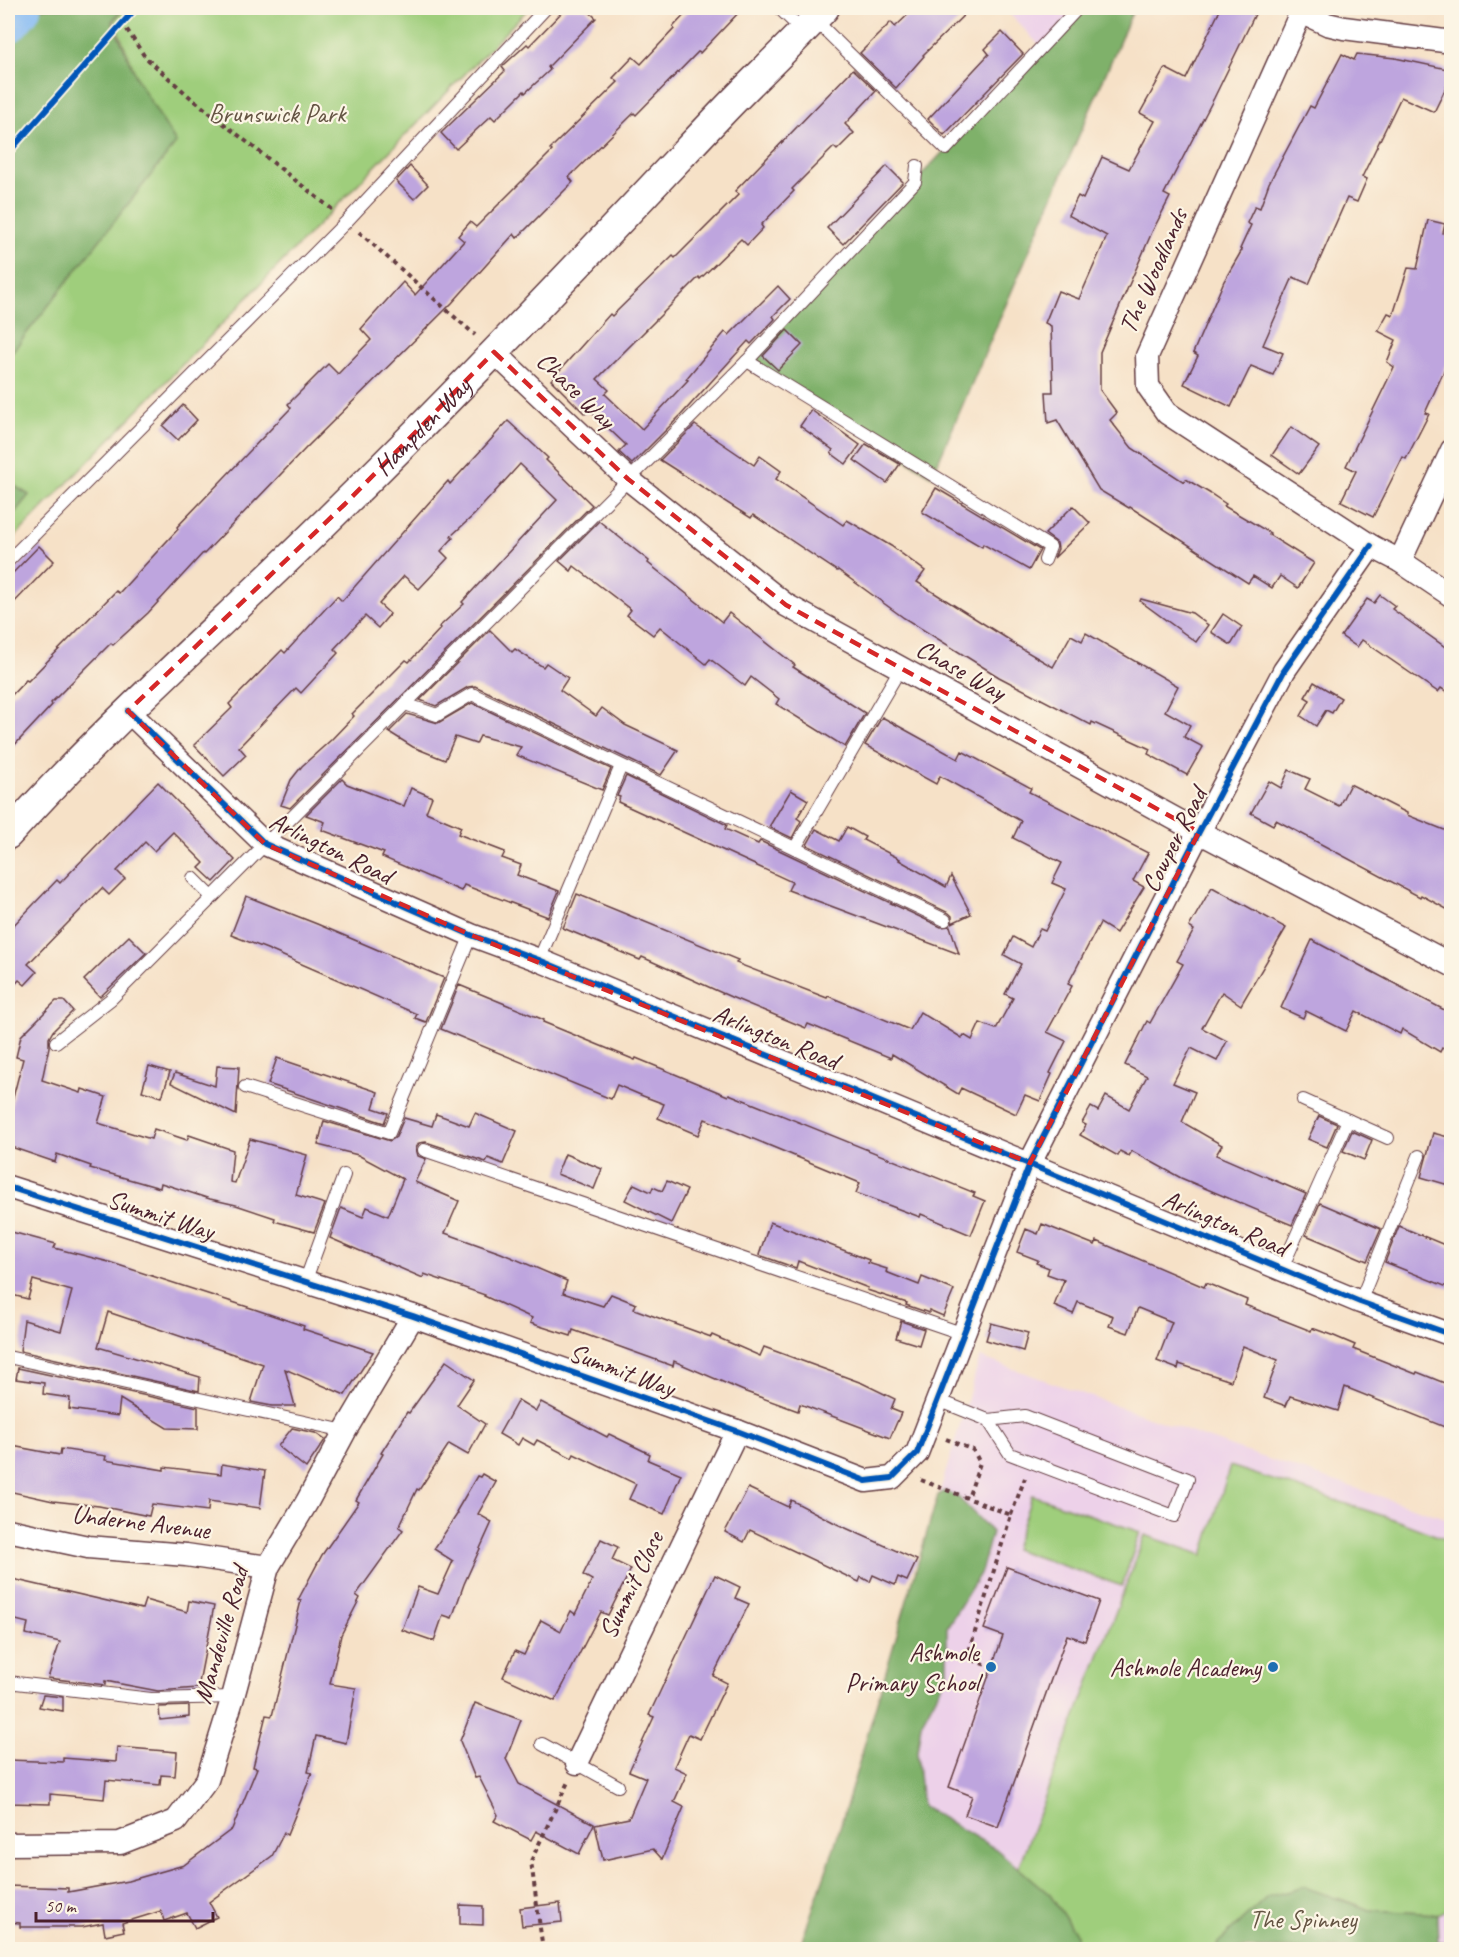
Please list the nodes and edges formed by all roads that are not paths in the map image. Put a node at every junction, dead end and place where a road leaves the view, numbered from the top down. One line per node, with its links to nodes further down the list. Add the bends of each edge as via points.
1 (546, 8): 14 (lane, via 347,221)
2 (779, 8): 5 (lane)
3 (1078, 8): 5 (lane, via 946,149)
4 (1302, 10): 6 (street, via 1327,24 1344,28); 12 (street, The Woodlands, via 1147,356 1148,386 1167,413)
5 (815, 19): 8 (street, Hampden Way)
6 (1452, 42)
7 (917, 166): 9 (lane, via 915,182)
8 (494, 352): 11 (street, Chase Way); 19 (street, Hampden Way, via 345,504)
9 (747, 361): 11 (lane); 13 (lane, via 1050,547)
10 (1452, 450): 15 (street)
11 (628, 479): 17 (street, Chase Way, via 786,605); 18 (lane)
12 (1371, 546): 15 (street, The Woodlands); 21 (street, Cowper Road, via 1284,671)
13 (1045, 560)
14 (8, 561)
15 (1401, 561): 16 (street, The Woodlands)
16 (1452, 596)
17 (900, 669): 21 (street, Chase Way); 24 (lane)
18 (405, 704): 20 (lane, via 437,715 472,694); 23 (lane)
19 (128, 711): 22 (street, Hampden Way); 23 (street, Arlington Road)
20 (621, 766): 24 (lane); 29 (lane)
21 (1199, 832): 30 (street, Chase Way); 38 (street, Cowper Road)
22 (8, 835)
23 (265, 844): 26 (lane); 28 (street, Arlington Road)
24 (795, 848): 27 (lane)
25 (193, 878): 26 (lane)
26 (212, 897): 31 (lane, via 111,999)
27 (945, 920)
28 (471, 935): 29 (street, Arlington Road); 32 (lane, via 389,1133)
29 (539, 960): 38 (street, Arlington Road)
30 (1452, 965)
31 (56, 1042)
32 (245, 1088)
33 (1303, 1100): 34 (lane)
34 (1348, 1120): 35 (lane); 41 (lane)
35 (1388, 1138)
36 (424, 1150): 45 (lane)
37 (1419, 1156): 43 (lane)
38 (1030, 1163): 41 (street, Arlington Road); 45 (street, Summit Way)
39 (344, 1175): 42 (lane)
40 (8, 1187): 42 (street, Summit Way)
41 (1282, 1268): 43 (street, Arlington Road)
42 (305, 1282): 44 (street, Summit Way)
43 (1360, 1302): 46 (street, Arlington Road)
44 (412, 1316): 50 (street, Mandeville Road); 51 (street, Summit Way)
45 (964, 1334): 48 (street, Summit Way)
46 (1452, 1335)
47 (8, 1357): 50 (lane)
48 (938, 1400): 49 (lane); 51 (street, Summit Way, via 917,1454 892,1478 866,1481)
49 (988, 1420): 49 (lane, via 1025,1416 1188,1479 1174,1516 1010,1454)
50 (345, 1431): 53 (street, Mandeville Road)
51 (737, 1431): 57 (street, Summit Close)
52 (8, 1530): 53 (street, Underne Avenue, via 88,1547)
53 (268, 1567): 55 (street, Mandeville Road)
54 (8, 1682): 55 (lane, via 151,1699)
55 (233, 1696): 59 (street, Mandeville Road, via 207,1780 176,1821 120,1843)
56 (542, 1744): 57 (lane)
57 (577, 1763): 58 (lane)
58 (618, 1786)
59 (8, 1844)

